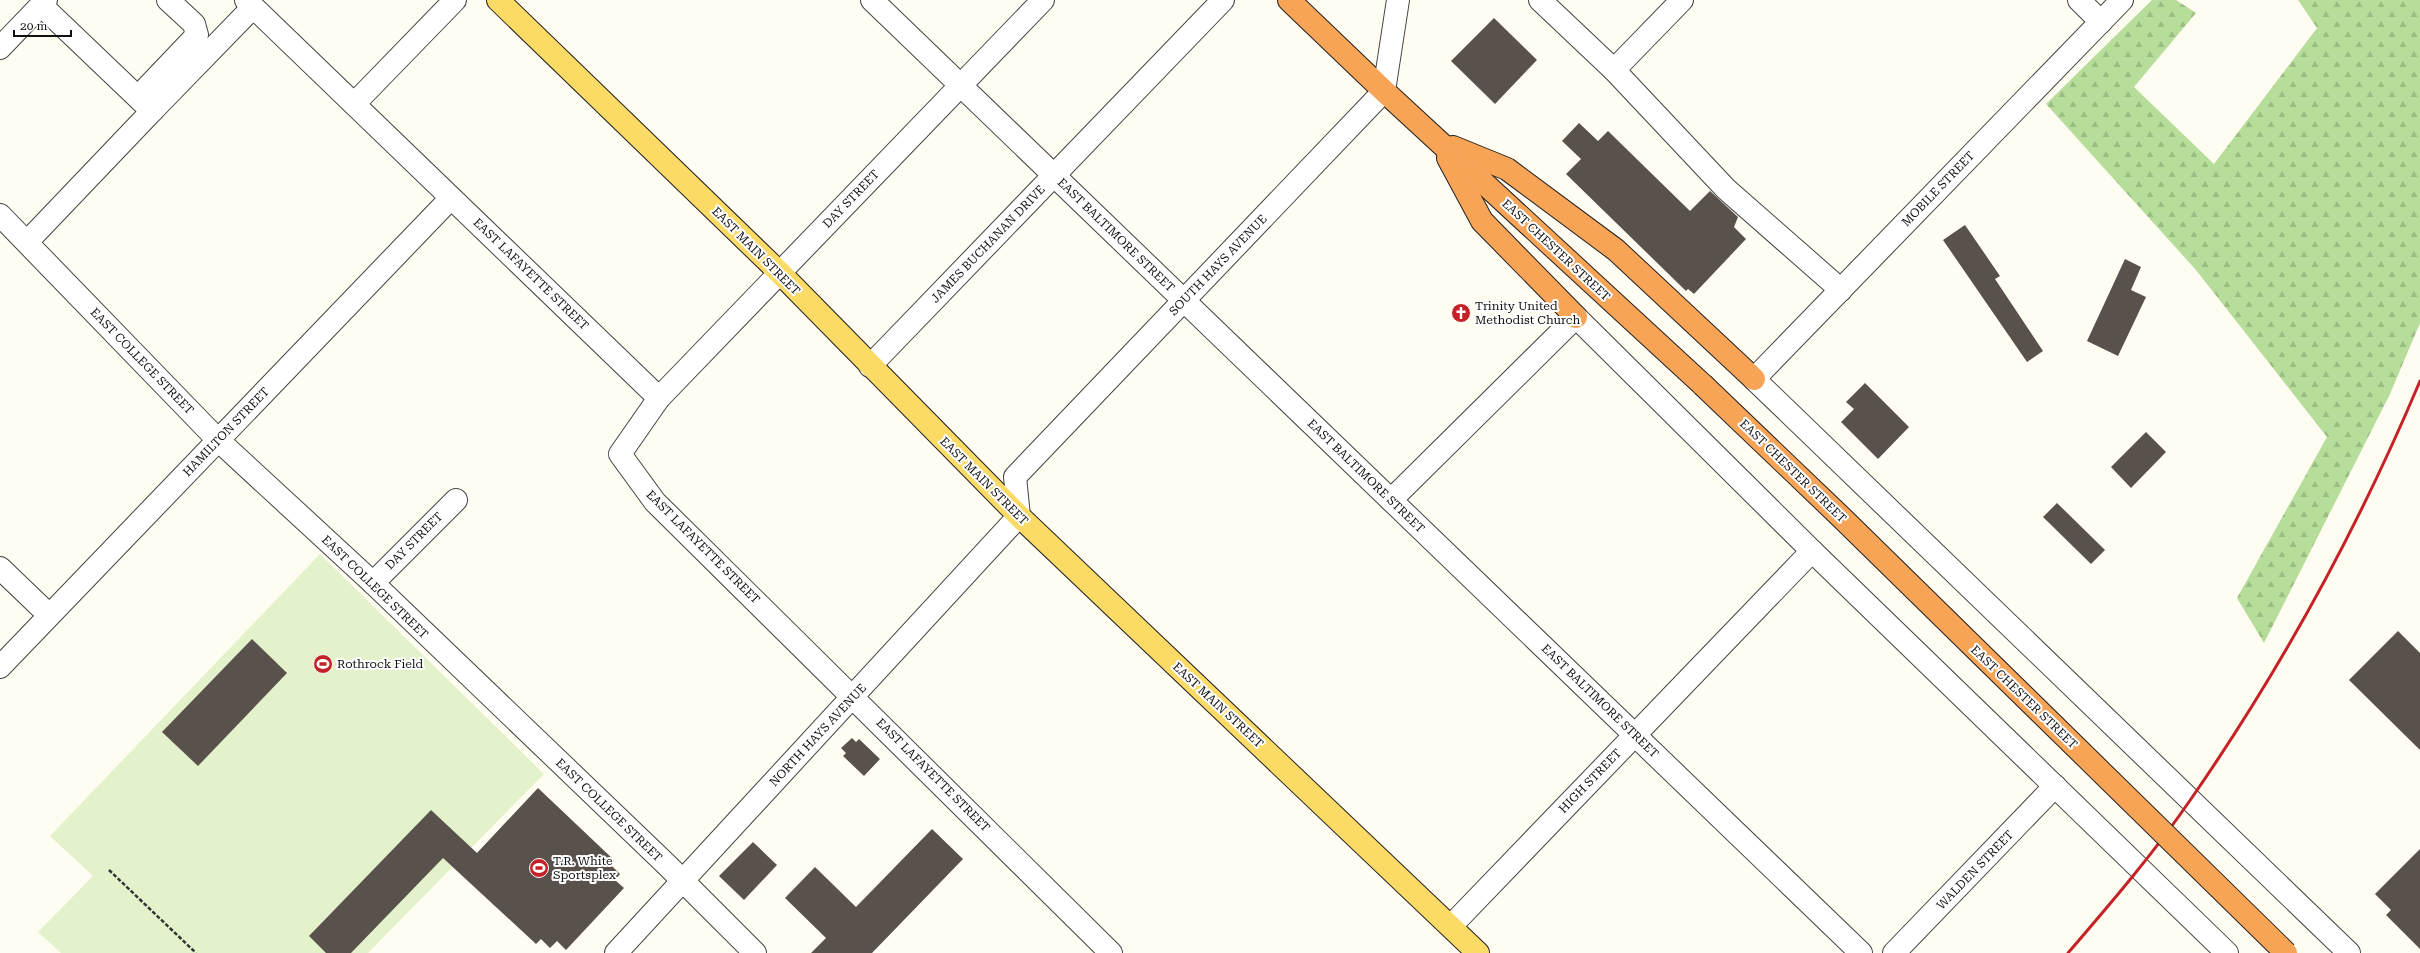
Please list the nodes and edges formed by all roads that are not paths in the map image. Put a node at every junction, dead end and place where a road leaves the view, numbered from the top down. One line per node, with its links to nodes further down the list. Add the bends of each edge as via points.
1 (168, 0): 20 (street, via 194,24 196,36)
2 (455, 0): 21 (street)
3 (498, 0): 27 (main road, EAST MAIN STREET)
4 (872, 0): 18 (street, EAST BALTIMORE STREET)
5 (1043, 0): 18 (street, DAY STREET)
6 (1223, 0): 23 (street, JAMES BUCHANAN DRIVE)
7 (1289, 0): 19 (highway, EAST CHESTER STREET)
8 (1398, 0): 19 (street)
9 (1540, 0): 17 (street)
10 (1682, 0): 17 (street)
11 (2079, 0): 15 (street)
12 (2122, 0): 15 (street, MOBILE STREET)
13 (44, 2): 16 (street); 20 (street)
14 (250, 3): 20 (street); 21 (street, EAST LAFAYETTE STREET)
15 (2101, 22): 28 (street, MOBILE STREET)
16 (0, 48)
17 (1614, 70): 28 (street, via 1726,189)
18 (960, 85): 23 (street, EAST BALTIMORE STREET); 27 (street, DAY STREET)
19 (1384, 90): 22 (highway, EAST CHESTER STREET); 29 (street, SOUTH HAYS AVENUE)
20 (145, 104): 26 (street)
21 (354, 104): 24 (street, EAST LAFAYETTE STREET)
22 (1440, 142): 30 (highway, via 1482,222); 32 (highway, via 1507,169 1616,250); 55 (highway, EAST CHESTER STREET, bridge, via 1703,385 1842,518)
23 (1054, 175): 29 (street, EAST BALTIMORE STREET); 31 (street, JAMES BUCHANAN DRIVE)
24 (451, 198): 33 (street, EAST LAFAYETTE STREET); 34 (street, HAMILTON STREET)
25 (0, 215): 26 (street, EAST COLLEGE STREET)
26 (27, 242): 34 (street, EAST COLLEGE STREET)
27 (780, 273): 31 (main road, EAST MAIN STREET); 33 (street, DAY STREET)
28 (1840, 290): 32 (street, MOBILE STREET)
29 (1183, 300): 36 (street, EAST BALTIMORE STREET); 37 (street, SOUTH HAYS AVENUE, via 1015,477)
30 (1576, 317): 36 (street); 38 (street)
31 (870, 366): 37 (main road, EAST MAIN STREET)
32 (1754, 379): 56 (street)
33 (659, 398): 43 (street, EAST LAFAYETTE STREET, via 620,454 655,502)
34 (218, 440): 40 (street, EAST COLLEGE STREET); 41 (street, HAMILTON STREET)
35 (456, 500): 40 (street, DAY STREET)
36 (1391, 500): 44 (street, EAST BALTIMORE STREET)
37 (1019, 516): 43 (street, NORTH HAYS AVENUE); 47 (main road, EAST MAIN STREET)
38 (1812, 551): 44 (street, HIGH STREET); 45 (street)
39 (0, 568): 41 (street)
40 (373, 583): 46 (street, EAST COLLEGE STREET)
41 (49, 616): 42 (street, HAMILTON STREET)
42 (0, 667)
43 (854, 696): 46 (street, NORTH HAYS AVENUE); 48 (street, EAST LAFAYETTE STREET)
44 (1635, 735): 47 (street, HIGH STREET); 52 (street, EAST BALTIMORE STREET)
45 (2055, 786): 53 (street, WALDEN STREET); 54 (street)
46 (682, 881): 49 (street, NORTH HAYS AVENUE); 50 (street, EAST COLLEGE STREET)
47 (1451, 926): 51 (main road, EAST MAIN STREET)
48 (1102, 950)
49 (616, 953)
50 (755, 953)
51 (1478, 953)
52 (1861, 953)
53 (1894, 953)
54 (2227, 953)
55 (2286, 953)
56 (2349, 953)

